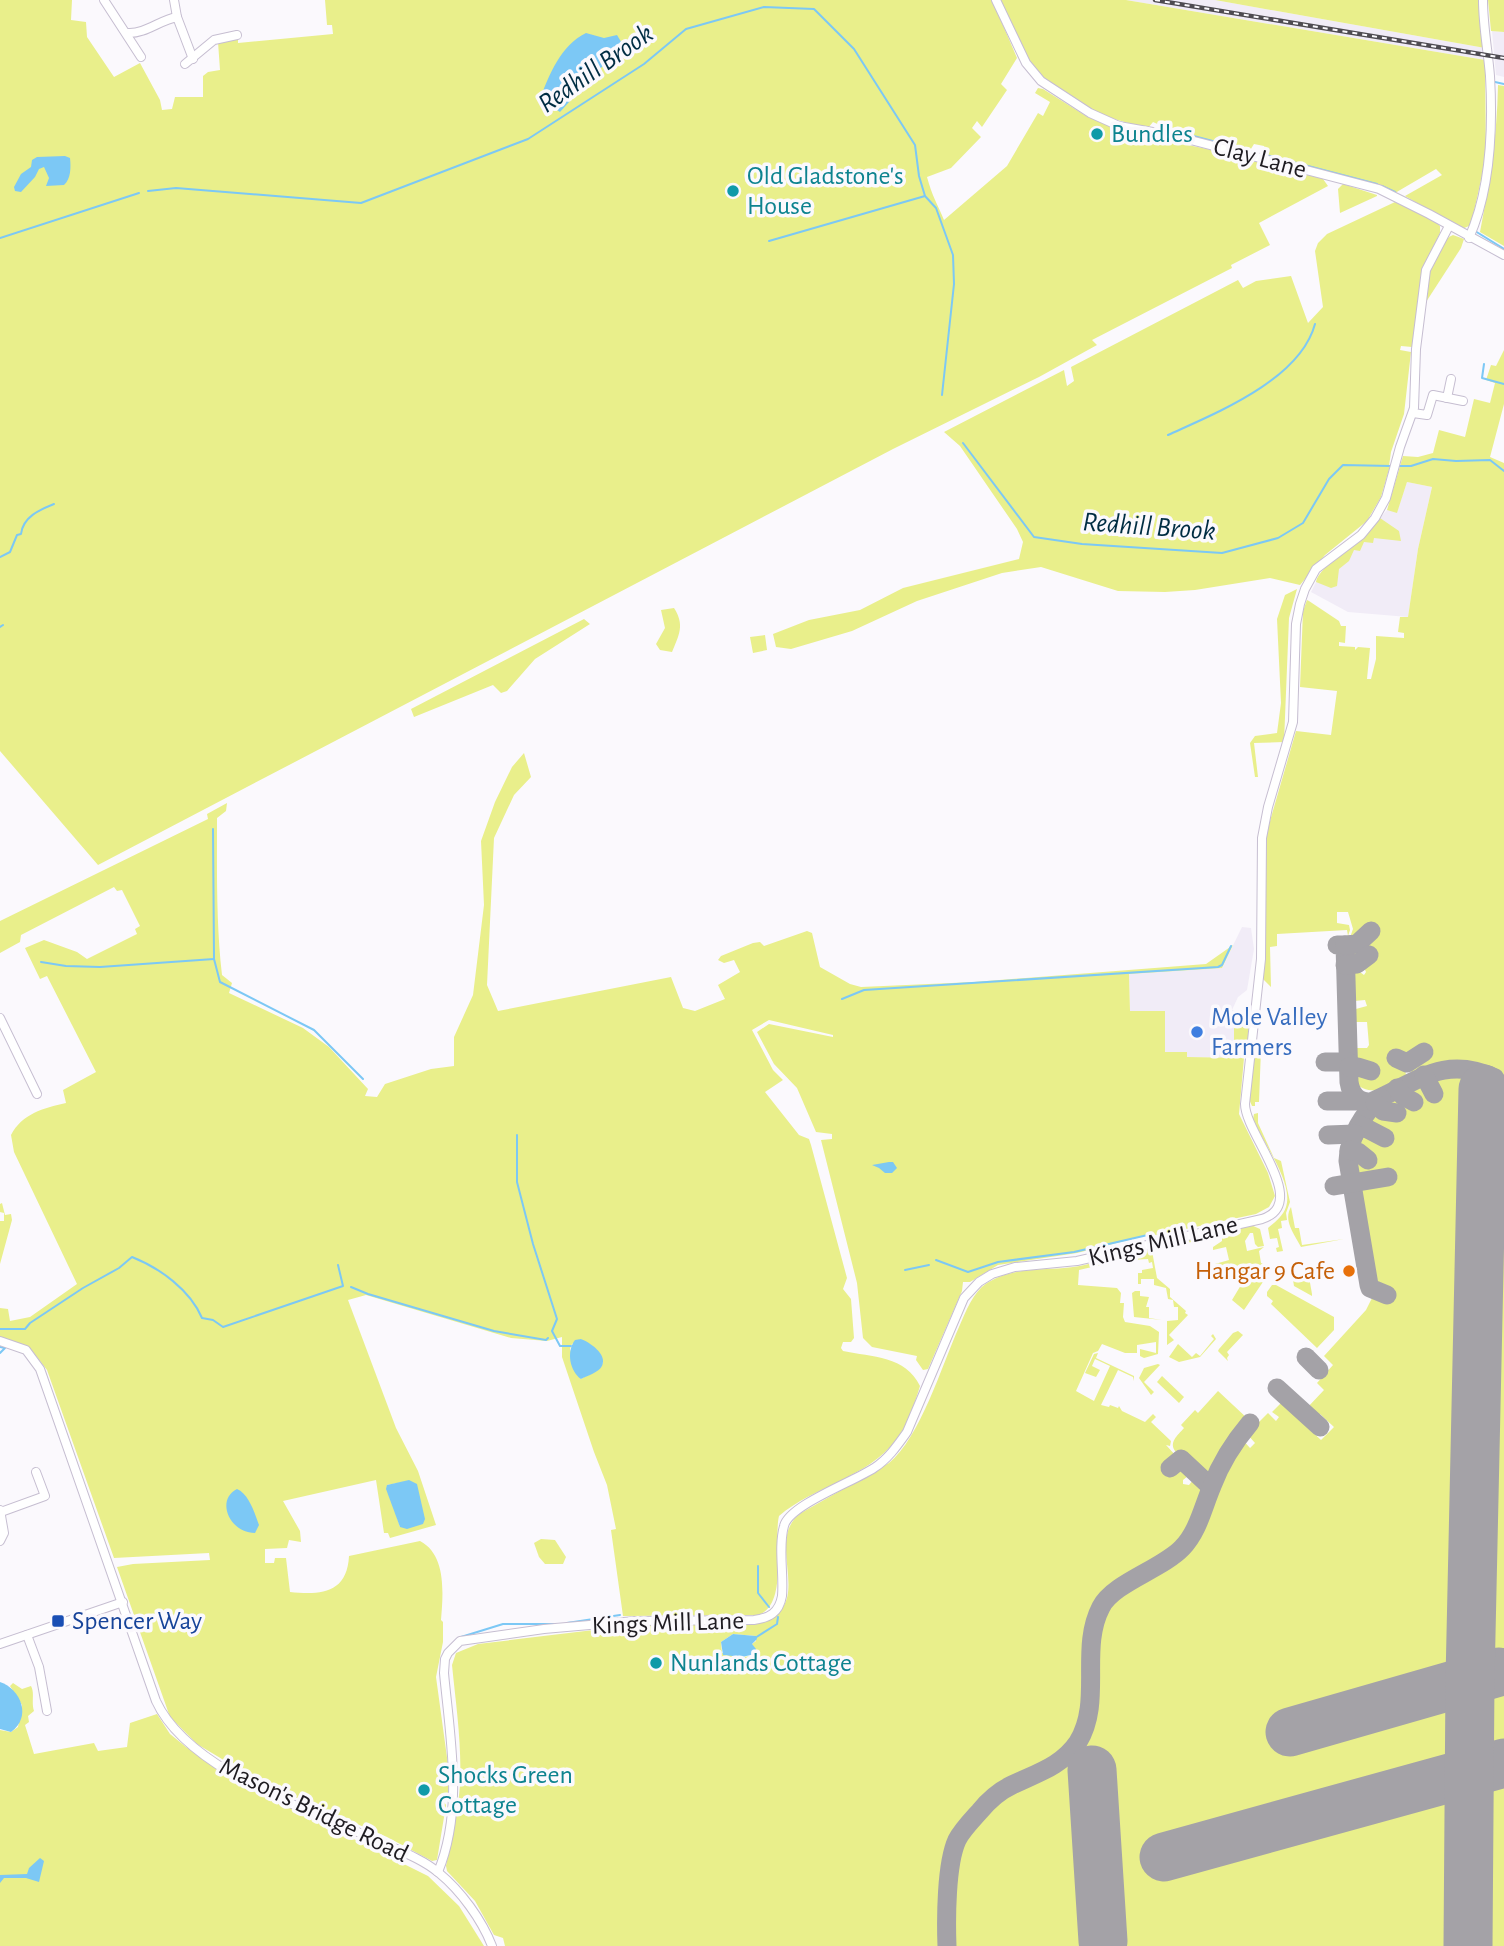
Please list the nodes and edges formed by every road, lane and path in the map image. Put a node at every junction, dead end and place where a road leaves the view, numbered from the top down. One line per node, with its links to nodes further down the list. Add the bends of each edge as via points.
1 (104, 0): 6 (street)
2 (174, 0): 5 (street)
3 (996, 0): 11 (street, Clay Lane, via 1026,63 1041,81 1090,113 1119,126 1379,189)
4 (1483, 0): 12 (street, via 1490,77 1489,158)
5 (177, 17): 6 (street); 9 (street)
6 (128, 33): 8 (street)
7 (237, 35): 9 (street, via 214,40)
8 (141, 57)
9 (193, 59): 10 (street)
10 (185, 64)
11 (1449, 226): 12 (street, Clay Lane); 17 (street, Kings Mill Lane, via 1429,261 1424,281)
12 (1469, 238): 13 (street, Clay Lane)
13 (1504, 255)
14 (1451, 379): 15 (street)
15 (1447, 398): 16 (street); 17 (street, via 1429,394 1427,415)
16 (1463, 401)
17 (1413, 414): 28 (street, Kings Mill Lane, via 1375,519 1358,538 1319,566 1304,589 1296,624 1293,726 1263,829 1261,959 1245,1109 1279,1187 1276,1211 1264,1218 1080,1260 1014,1267 979,1282 964,1298 907,1432 895,1449 872,1470 818,1497 787,1519 782,1597 771,1616 635,1621 460,1641 445,1659 454,1781)
18 (0, 1018): 19 (street)
19 (37, 1094)
20 (0, 1341): 24 (street, Mason's Bridge Road, via 31,1354 42,1374)
21 (36, 1472): 22 (street, via 45,1496)
22 (0, 1511): 23 (street, via 4,1533)
23 (0, 1541)
24 (123, 1602): 25 (street); 28 (street, Mason's Bridge Road, via 161,1711 191,1746 257,1786)
25 (27, 1636): 26 (street); 27 (street)
26 (0, 1644)
27 (47, 1711)
28 (438, 1872): 29 (street, Mason's Bridge Road, via 476,1915)
29 (492, 1946)

